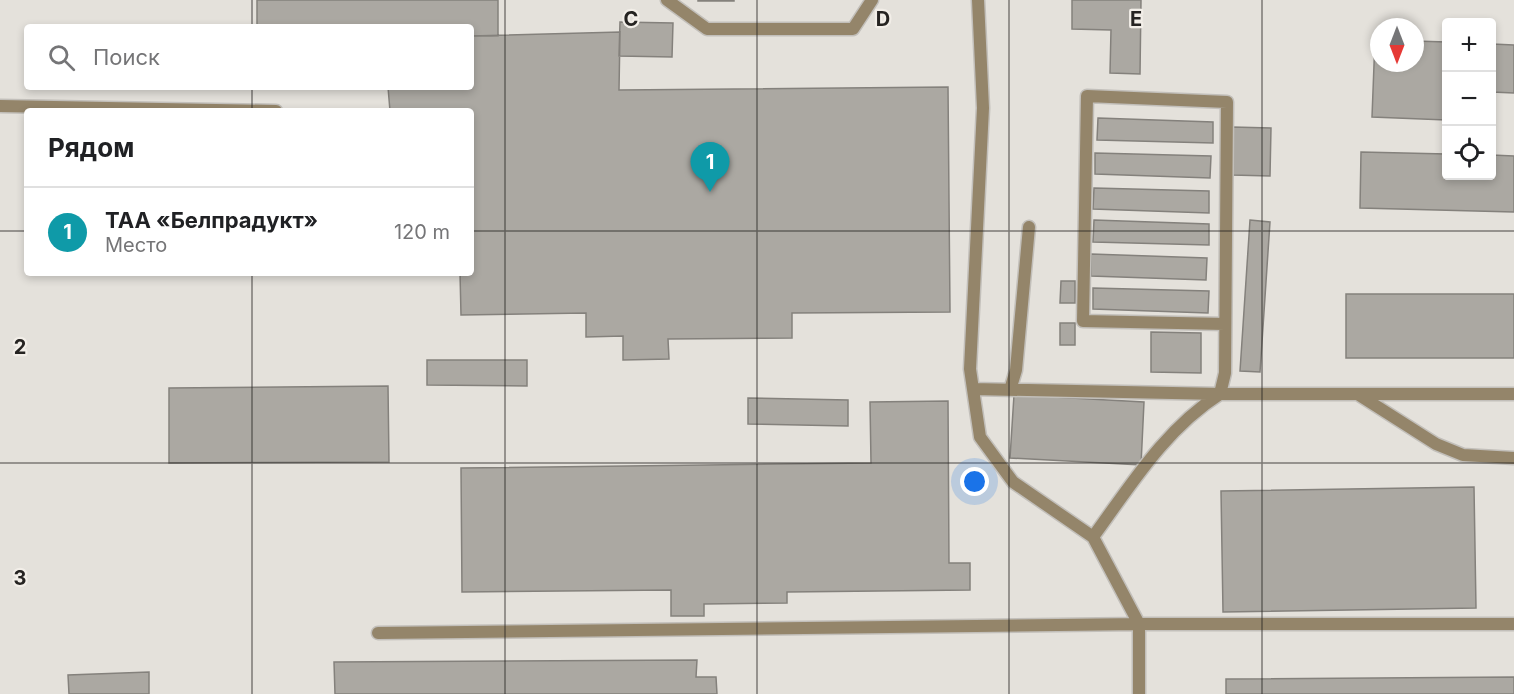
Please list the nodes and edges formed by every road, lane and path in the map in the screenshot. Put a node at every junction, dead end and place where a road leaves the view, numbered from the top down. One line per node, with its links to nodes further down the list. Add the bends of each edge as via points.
1 (667, 0): 2 (lane, via 707,29 854,29)
2 (872, 0)
3 (978, 0): 8 (lane, via 983,108 970,369)
4 (0, 106): 5 (lane)
5 (110, 108)
6 (1029, 227): 9 (lane, via 1016,370)
7 (1225, 324): 7 (lane, via 1227,102 1087,96 1083,321); 10 (lane, via 1225,373)
8 (973, 389): 9 (lane); 14 (lane, via 980,437 1013,482)
9 (1010, 390): 10 (lane)
10 (1220, 394): 11 (lane); 14 (lane, via 1168,436)
11 (1358, 394): 12 (lane); 13 (lane, via 1445,448 1473,457)
12 (1514, 394)
13 (1514, 458)
14 (1093, 537): 15 (lane)
15 (1139, 624): 16 (lane); 17 (lane); 18 (lane)
16 (1514, 624)
17 (378, 633)
18 (1139, 694)

